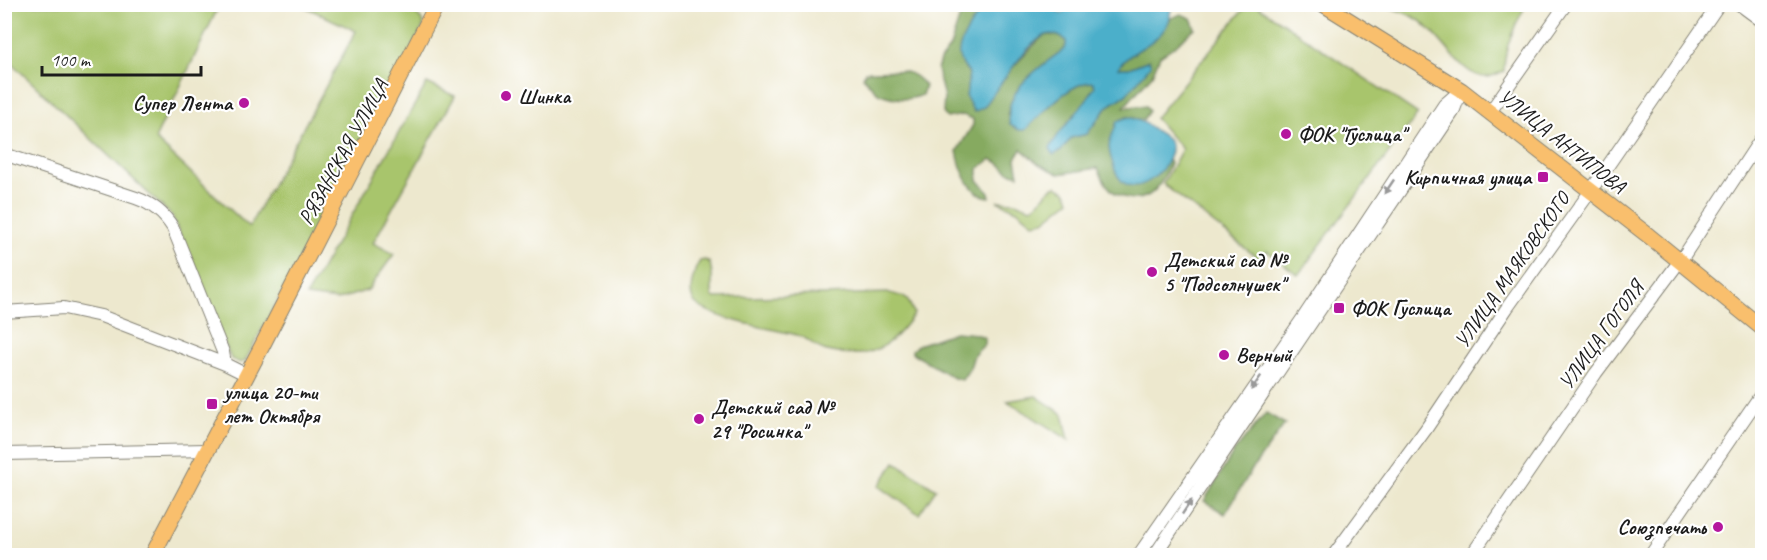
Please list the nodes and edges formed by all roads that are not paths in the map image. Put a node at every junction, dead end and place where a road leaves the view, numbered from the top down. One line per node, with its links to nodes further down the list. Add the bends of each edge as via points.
1 (437, 4): 15 (main road, РЯЗАНСКАЯ УЛИЦА)
2 (447, 4): 15 (main road, РЯЗАНСКАЯ УЛИЦА)
3 (1323, 4): 8 (main road, УЛИЦА АНТИПОВА)
4 (1566, 4): 9 (street)
5 (1719, 4): 12 (street, УЛИЦА МАЯКОВСКОГО)
6 (1739, 4): 7 (street)
7 (1762, 21)
8 (1461, 90): 9 (main road, УЛИЦА АНТИПОВА); 23 (street, one-way to 23, via 1444,105 1303,318); 24 (street, one-way to 8, via 1453,112)
9 (1490, 112): 12 (main road, УЛИЦА АНТИПОВА)
10 (1762, 136): 13 (street, УЛИЦА ГОГОЛЯ)
11 (4, 154): 17 (street, via 136,198 161,212 173,228 224,352)
12 (1591, 190): 13 (main road, УЛИЦА АНТИПОВА); 25 (street, УЛИЦА МАЯКОВСКОГО, via 1426,429)
13 (1680, 261): 16 (main road, УЛИЦА АНТИПОВА); 26 (street, УЛИЦА ГОГОЛЯ, via 1596,373)
14 (4, 312): 17 (street, via 64,308 101,316)
15 (275, 318): 18 (main road, РЯЗАНСКАЯ УЛИЦА)
16 (1762, 328)
17 (225, 364): 18 (street)
18 (247, 375): 20 (main road, РЯЗАНСКАЯ УЛИЦА)
19 (1762, 393): 27 (street)
20 (208, 450): 21 (street); 22 (main road, РЯЗАНСКАЯ УЛИЦА)
21 (4, 454)
22 (152, 555)
23 (1138, 555)
24 (1154, 555)
25 (1333, 555)
26 (1471, 555)
27 (1650, 555)

